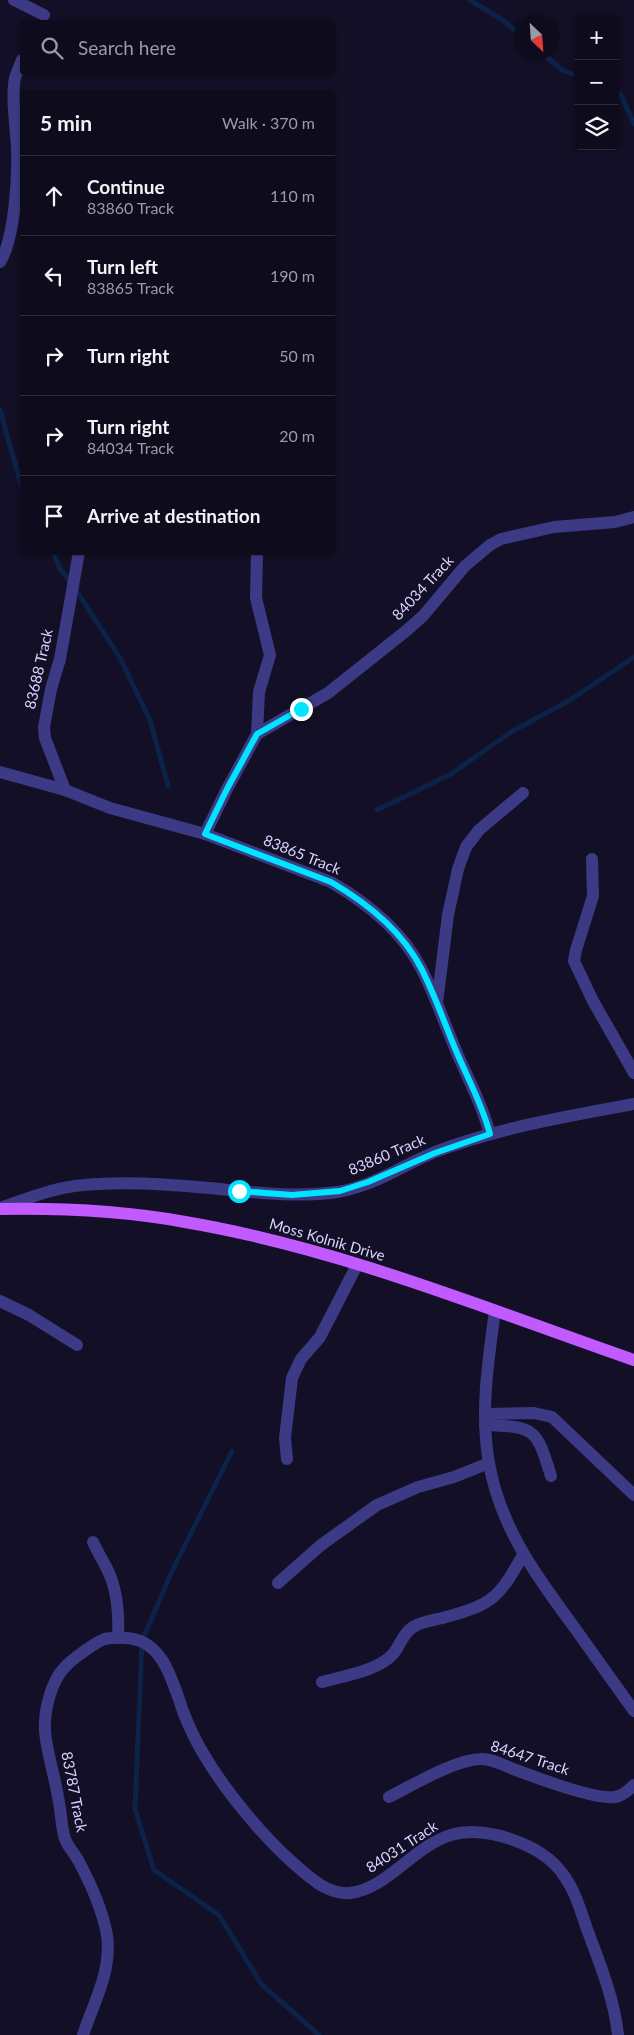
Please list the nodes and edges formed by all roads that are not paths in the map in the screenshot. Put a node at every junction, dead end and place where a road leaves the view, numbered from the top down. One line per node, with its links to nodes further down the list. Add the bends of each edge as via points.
1 (14, 0): 2 (street)
2 (45, 14)
3 (20, 65): 4 (street, via 15,78 17,151 12,227)
4 (0, 262)
5 (634, 518): 8 (street, 84034 Track, via 554,527 501,539 490,545 453,578 423,616 406,631 328,692)
6 (78, 555): 10 (street, 83688 Track, via 44,727)
7 (257, 555): 8 (street, via 256,598 270,655 259,692)
8 (257, 734): 12 (street)
9 (0, 772): 10 (street, 83865 Track)
10 (65, 790): 12 (street, 83865 Track, via 110,808)
11 (522, 794): 14 (street, via 479,830 466,847 448,916)
12 (205, 834): 14 (street, 83865 Track, via 331,882 348,892 379,916 404,942 421,967)
13 (592, 859): 15 (street, via 592,896 574,961)
14 (437, 1003): 17 (street, 83865 Track, via 464,1070 478,1095)
15 (634, 1073)
16 (634, 1104): 17 (street, 83860 Track)
17 (490, 1134): 18 (street, 83860 Track, via 340,1191 292,1195 166,1185 84,1185 53,1191)
18 (0, 1209): 19 (main road, Moss Kolnik Drive, via 138,1215 186,1222 293,1245)
19 (357, 1265): 21 (main road, Moss Kolnik Drive); 25 (street, via 320,1336 292,1378 285,1438)
20 (0, 1301): 22 (street)
21 (495, 1312): 23 (main road, Moss Kolnik Drive); 24 (street, via 487,1367)
22 (77, 1345)
23 (634, 1360)
24 (485, 1420): 26 (street); 27 (street, via 531,1432 540,1443); 28 (street, via 534,1413 552,1417)
25 (287, 1459)
26 (489, 1463): 30 (street, via 496,1496); 31 (street, via 418,1487 378,1506 322,1545)
27 (551, 1476)
28 (634, 1495)
29 (93, 1542): 32 (street, via 114,1588 119,1616)
30 (523, 1555): 34 (street, via 506,1586 492,1599 470,1610 412,1627 392,1655 383,1661 368,1669); 35 (street)
31 (278, 1583)
32 (118, 1638): 33 (street, 83787 Track, via 142,1641); 38 (street, 83787 Track, via 98,1642 64,1667 49,1698 45,1731 66,1841 91,1884 107,1936 107,1971)
33 (165, 1665): 39 (street, 84031 Track, via 196,1740 217,1775 280,1851 328,1889 345,1893 368,1888 392,1874 427,1846 457,1834 481,1833 509,1838 535,1849 553,1862 575,1895 604,1976)
34 (322, 1682)
35 (634, 1711)
36 (634, 1785): 37 (street, 84647 Track, via 619,1796 602,1796 479,1759 452,1767)
37 (389, 1797)
38 (83, 2035)
39 (618, 2035)

